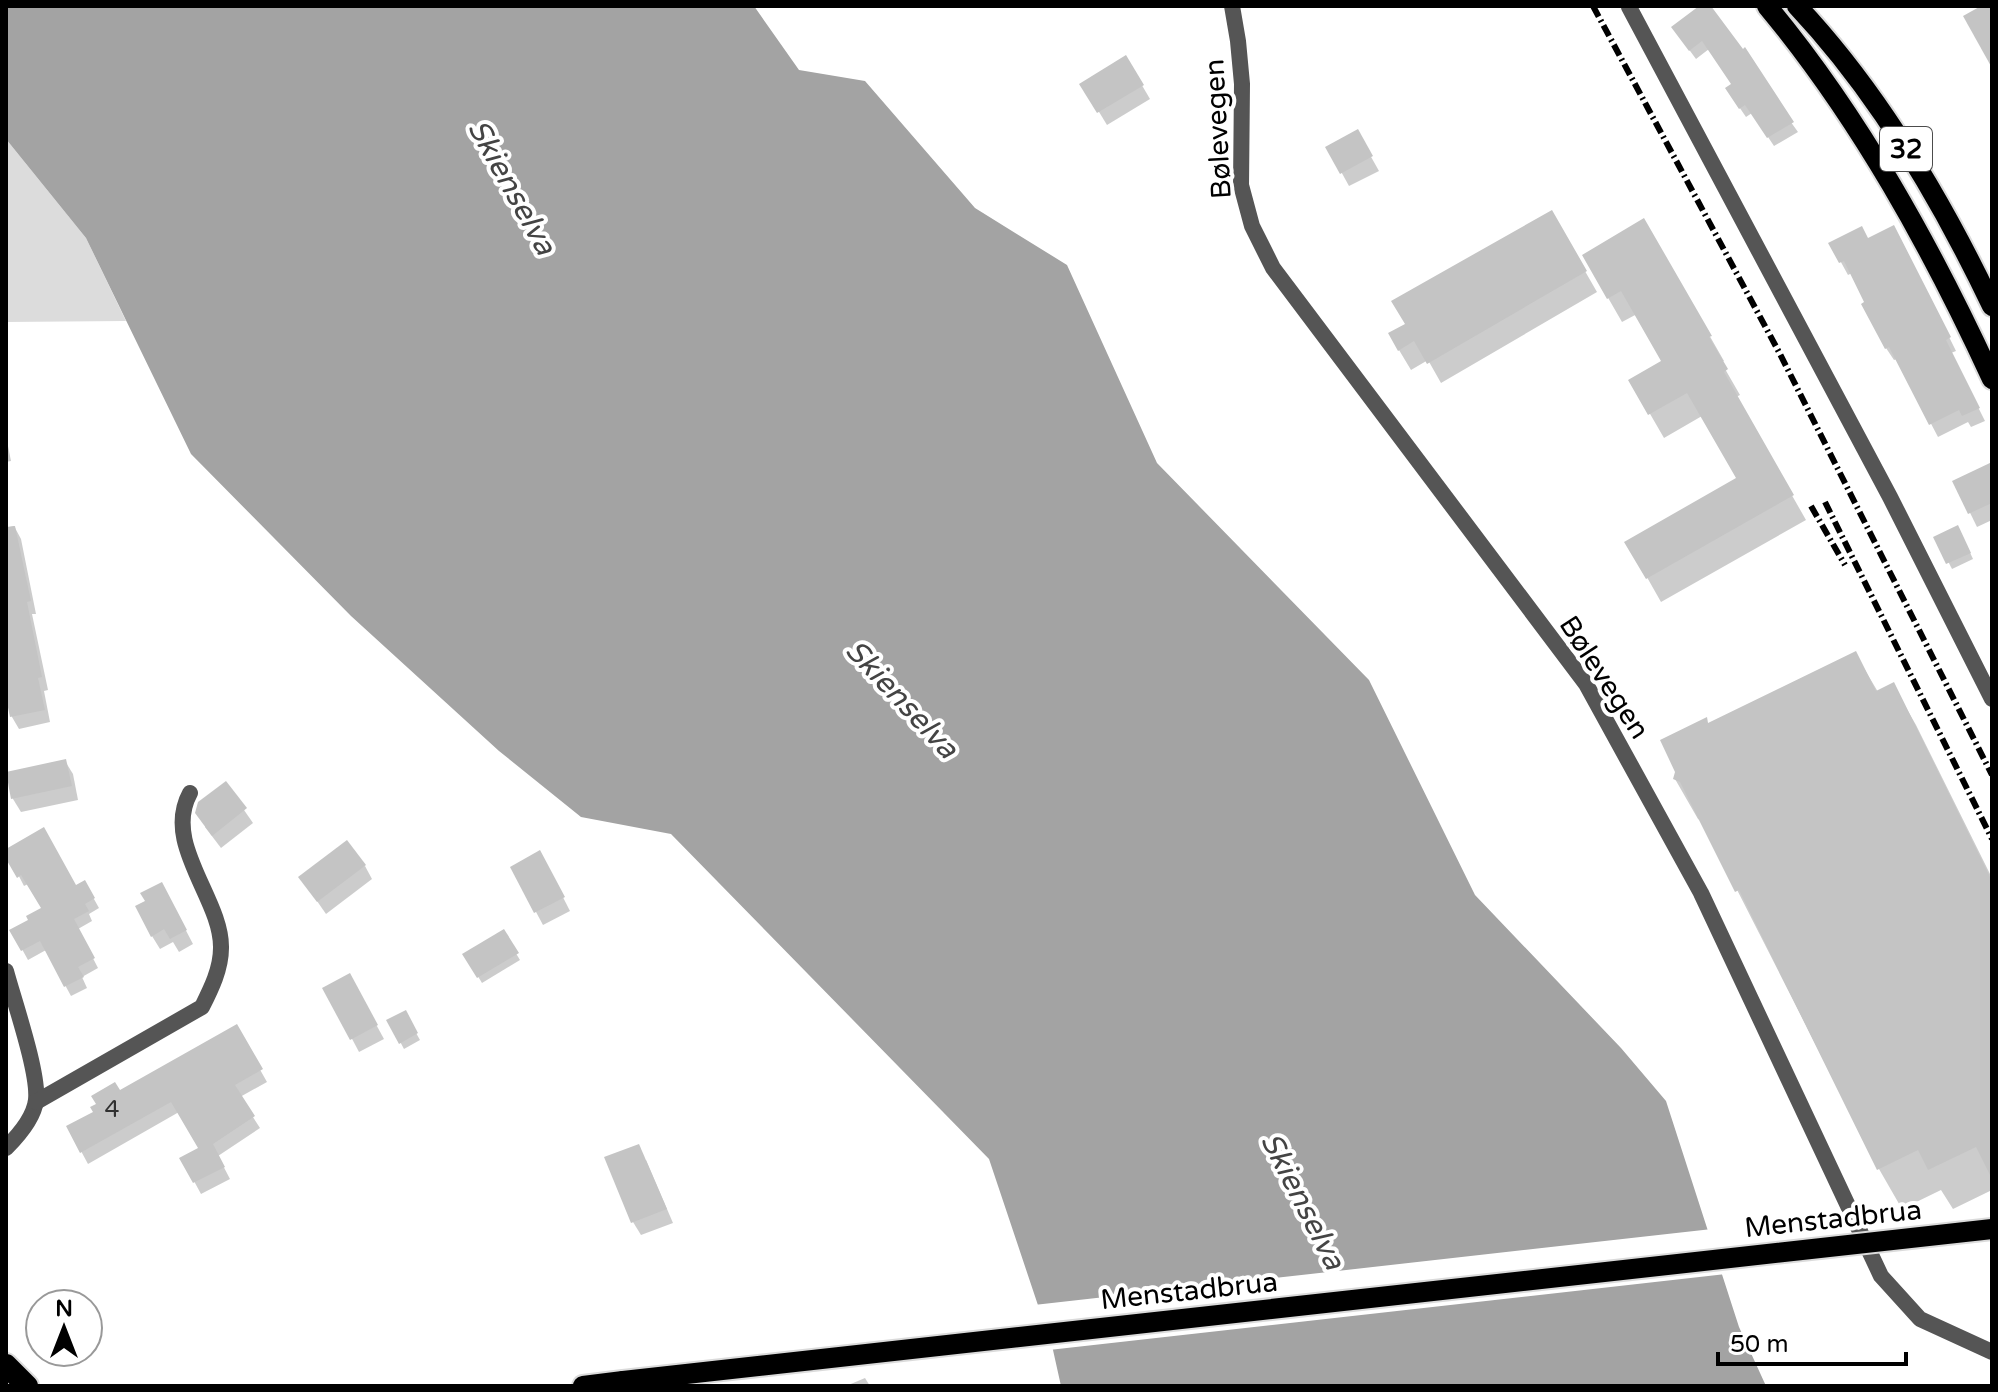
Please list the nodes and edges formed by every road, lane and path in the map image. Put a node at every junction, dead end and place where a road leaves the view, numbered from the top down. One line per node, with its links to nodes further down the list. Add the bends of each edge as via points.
1 (1232, 6): 13 (street, Bølevegen, via 1242,84 1241,185 1252,226 1273,268 1586,684 1701,893 1881,1276 1920,1319)
2 (1767, 6): 6 (main road, 32, via 1853,121 1935,262)
3 (1797, 6): 5 (main road, 32, via 1879,109 1925,178)
4 (1629, 7): 7 (street)
5 (1992, 306)
6 (1992, 379)
7 (1992, 699)
8 (190, 793): 10 (street, via 183,819 185,838 222,950 214,983 202,1007)
9 (6, 971): 10 (street, via 35,1078)
10 (36, 1102): 11 (street)
11 (6, 1148)
12 (1992, 1229): 16 (main road, Menstadbrua, bridge)
13 (1992, 1352)
14 (6, 1365): 15 (highway)
15 (27, 1386)
16 (583, 1386)

